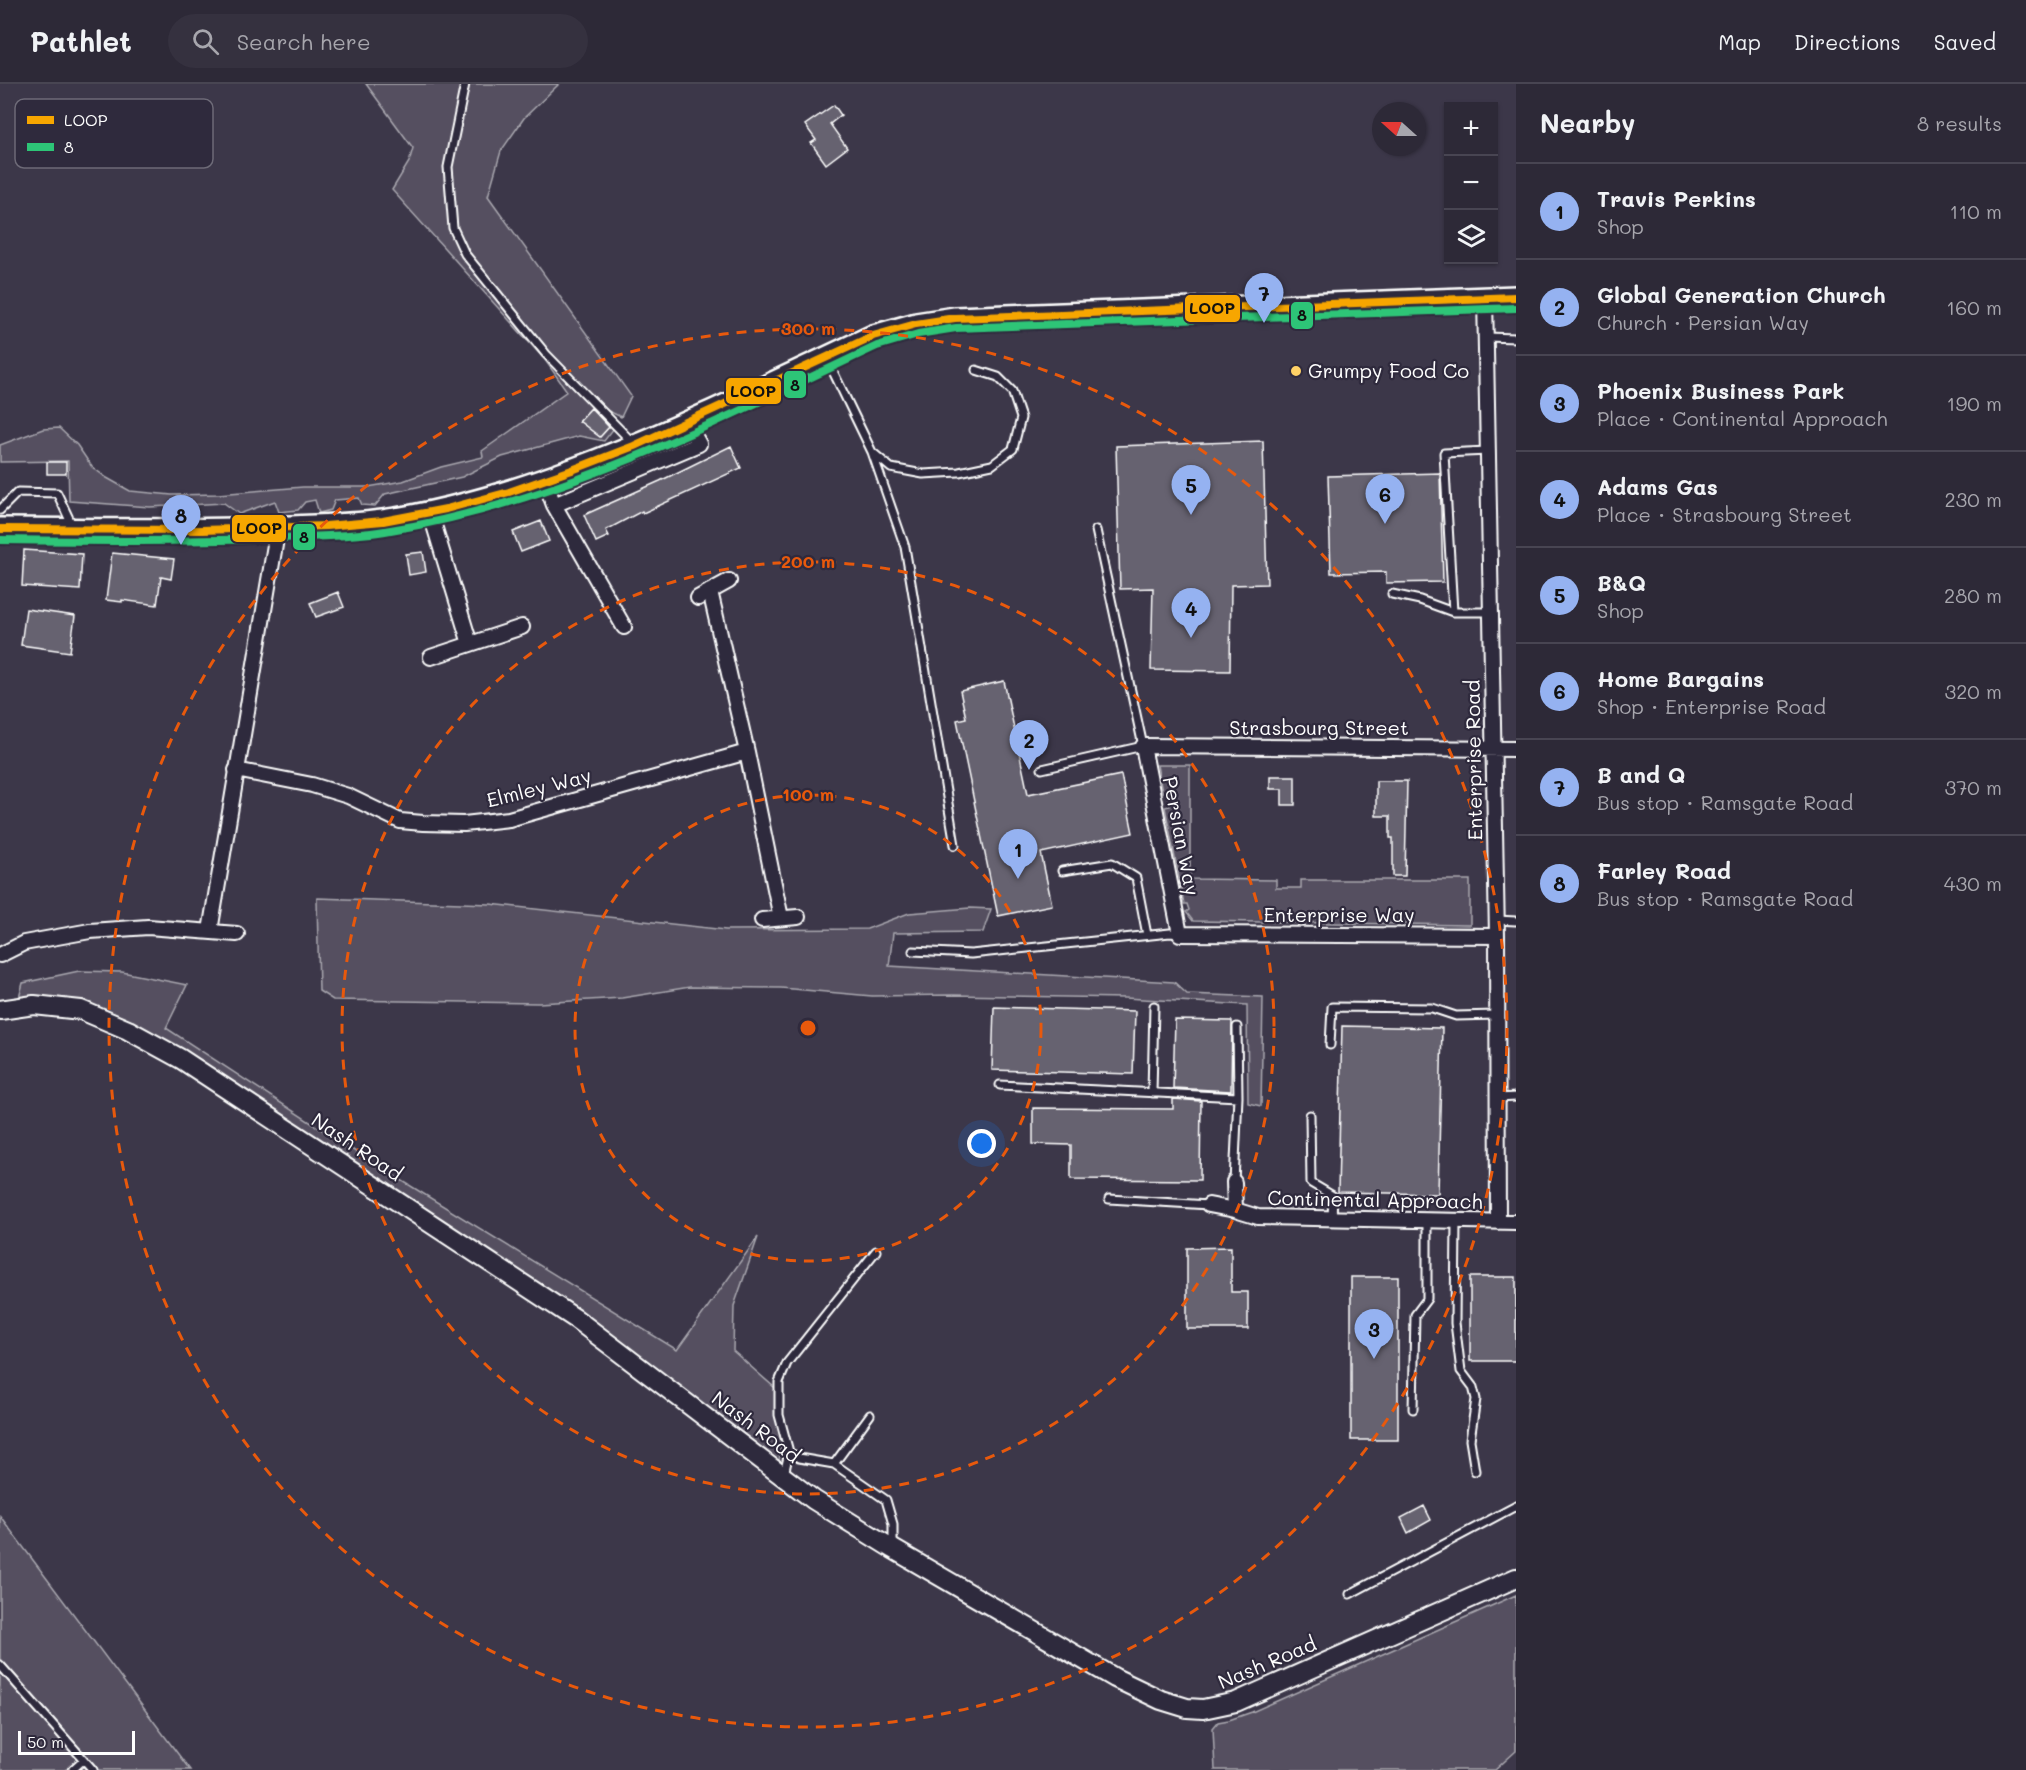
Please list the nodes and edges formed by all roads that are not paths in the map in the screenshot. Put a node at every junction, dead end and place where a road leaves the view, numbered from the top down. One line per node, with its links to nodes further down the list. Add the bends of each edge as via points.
1 (465, 84): 9 (lane, via 448,167 453,228 465,254 546,354)
2 (1485, 297): 3 (main road); 4 (street, Enterprise Road); 6 (main road, via 955,318 873,336)
3 (1516, 297)
4 (1487, 337): 5 (lane); 10 (street, Enterprise Road)
5 (1516, 338)
6 (826, 358): 8 (main road); 11 (lane)
7 (976, 370): 11 (lane, via 998,377 1012,392 1021,418 1013,449 992,465 923,474 891,468)
8 (687, 422): 9 (main road); 13 (street, via 699,444)
9 (635, 444): 12 (main road)
10 (1488, 451): 24 (lane, via 1444,453); 25 (street, Enterprise Road)
11 (872, 452): 36 (lane, via 904,547)
12 (544, 479): 13 (street); 15 (main road)
13 (554, 505): 27 (street)
14 (0, 510): 18 (lane, via 18,492 57,492)
15 (430, 512): 16 (main road, via 384,521); 28 (street)
16 (278, 527): 18 (main road); 35 (street)
17 (0, 529): 18 (main road)
18 (74, 530)
19 (1096, 530): 30 (lane)
20 (729, 581): 21 (street)
21 (710, 591): 23 (street); 33 (street)
22 (1392, 594): 24 (lane)
23 (698, 598)
24 (1453, 612): 25 (lane)
25 (1490, 612): 31 (street, Enterprise Road)
26 (522, 627): 28 (street)
27 (624, 627)
28 (470, 644): 29 (street)
29 (431, 657)
30 (1143, 746): 31 (street, Strasbourg Street); 34 (lane); 45 (street, Persian Way)
31 (1493, 749): 32 (street, Strasbourg Street); 41 (street, Enterprise Road)
32 (1516, 749)
33 (747, 752): 35 (street, Elmley Way, via 509,819 464,824 400,820 339,793); 39 (street)
34 (1042, 769)
35 (236, 771): 43 (street)
36 (955, 845)
37 (1062, 871): 46 (lane, via 1112,863 1136,878)
38 (798, 917): 39 (street)
39 (781, 918): 40 (street)
40 (762, 920)
41 (1497, 920): 42 (lane); 47 (street, Enterprise Road)
42 (1516, 921)
43 (210, 931): 44 (street); 49 (street, via 148,927 90,931 24,943)
44 (237, 934)
45 (1180, 934): 46 (lane); 47 (street, Enterprise Way)
46 (1147, 935): 48 (lane, via 971,954)
47 (1497, 936): 52 (street, Enterprise Road)
48 (913, 951)
49 (0, 955)
50 (1154, 1006): 56 (lane)
51 (0, 1010): 76 (street, Nash Road, via 34,1005 81,1010 181,1059 576,1319)
52 (1498, 1015): 54 (lane, via 1456,1016 1432,1008 1332,1007); 59 (street, Enterprise Road)
53 (1237, 1027): 57 (lane)
54 (1330, 1045)
55 (1000, 1085): 56 (lane)
56 (1152, 1094): 57 (lane)
57 (1238, 1097): 61 (lane)
58 (1516, 1097): 59 (lane)
59 (1499, 1098): 68 (street, Enterprise Road)
60 (1310, 1115): 65 (lane, via 1311,1183 1333,1196)
61 (1234, 1182): 64 (street)
62 (1109, 1199): 63 (lane)
63 (1209, 1205): 64 (street, Continental Approach)
64 (1235, 1210): 65 (street, Continental Approach, via 1258,1217)
65 (1332, 1218): 66 (street, Continental Approach)
66 (1427, 1221): 67 (street, Continental Approach); 71 (lane, via 1427,1299 1415,1315)
67 (1456, 1221): 68 (street, Continental Approach); 75 (lane, via 1455,1323 1461,1371 1473,1387 1476,1399 1470,1440)
68 (1498, 1222): 69 (street, Continental Approach)
69 (1516, 1222)
70 (876, 1251): 73 (lane, via 787,1363 780,1382 779,1415)
71 (1413, 1408)
72 (870, 1415): 74 (lane)
73 (789, 1452): 74 (lane, via 799,1458); 76 (lane)
74 (834, 1464): 78 (lane, via 886,1500 893,1524)
75 (1475, 1472)
76 (784, 1477): 78 (street, Nash Road)
77 (1516, 1506): 80 (lane)
78 (893, 1549): 79 (street, Nash Road, via 1115,1678 1173,1705 1203,1709 1236,1702)
79 (1516, 1578)
80 (1350, 1594)
81 (0, 1665): 82 (lane)
82 (83, 1760): 83 (lane); 84 (lane)
83 (72, 1770)
84 (93, 1770)

